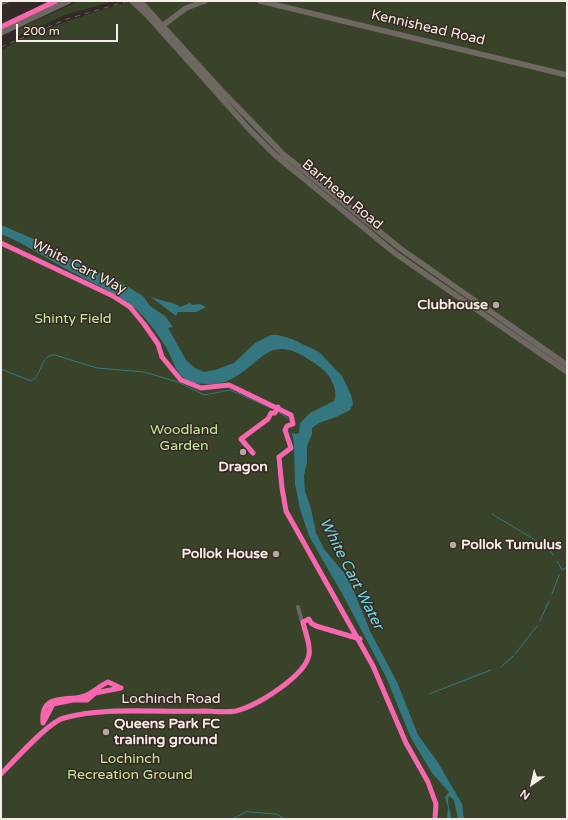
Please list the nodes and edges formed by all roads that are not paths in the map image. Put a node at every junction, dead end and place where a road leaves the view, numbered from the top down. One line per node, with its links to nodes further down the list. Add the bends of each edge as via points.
1 (7, 1): 8 (street)
2 (56, 1): 9 (main road)
3 (69, 1): 11 (main road)
4 (132, 1): 10 (main road, Barrhead Road)
5 (140, 1): 10 (main road, Barrhead Road)
6 (206, 1): 10 (main road, via 186,8)
7 (260, 1): 12 (main road, Kennishead Road)
8 (1, 3)
9 (1, 27)
10 (161, 27): 13 (main road, Barrhead Road, via 265,137)
11 (1, 32)
12 (567, 75)
13 (308, 178): 14 (main road, Barrhead Road, via 401,249); 15 (main road, Barrhead Road, via 396,254)
14 (567, 365)
15 (567, 372)
16 (298, 607): 17 (street, Lochinch Road, via 309,656 303,668 288,683 268,696 237,710 110,712 62,718 45,730)
17 (1, 774)

